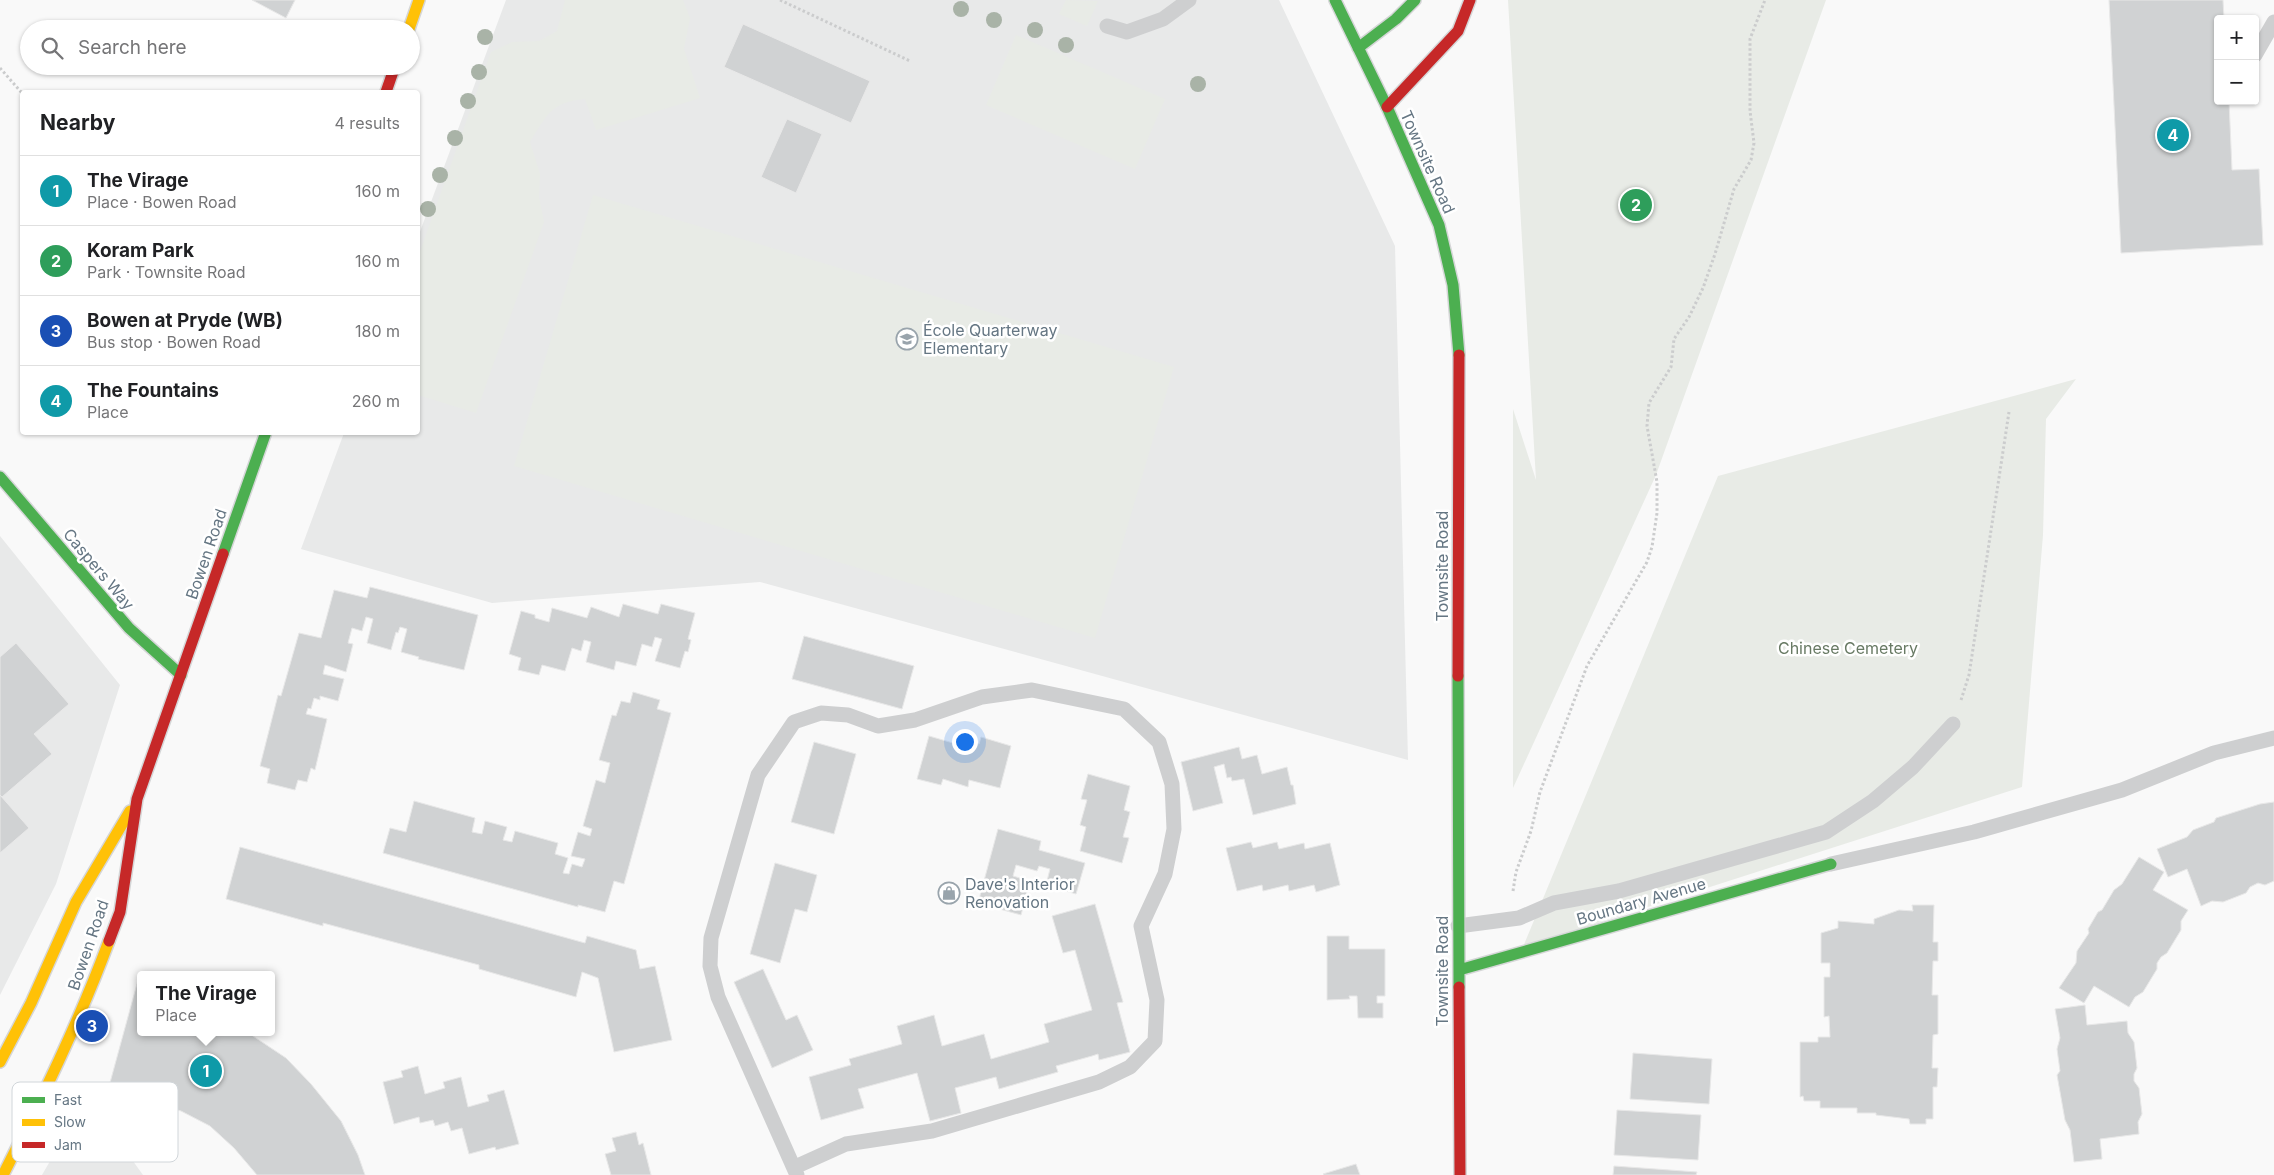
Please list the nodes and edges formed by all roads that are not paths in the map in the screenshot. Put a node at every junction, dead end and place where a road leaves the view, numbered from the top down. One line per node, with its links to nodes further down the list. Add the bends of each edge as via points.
1 (419, 0): 6 (street)
2 (1189, 0): 8 (lane, via 1163,20 1128,32)
3 (1335, 0): 9 (street)
4 (1415, 0): 9 (street)
5 (1470, 0): 13 (street, Townsite Road, via 1458,31)
6 (411, 20)
7 (2274, 22): 10 (lane)
8 (1108, 26)
9 (1358, 48): 13 (street)
10 (2259, 48)
11 (392, 75): 12 (street)
12 (387, 90)
13 (1387, 107): 21 (street, Townsite Road, via 1439,225 1453,285 1460,368)
14 (265, 435): 16 (street, Bowen Road)
15 (0, 476): 16 (street, Caspers Way, via 129,628)
16 (181, 675): 19 (street, Bowen Road)
17 (1952, 724): 21 (lane, via 1913,767 1873,801 1826,832 1619,891 1554,903 1519,918)
18 (2274, 738): 20 (lane, via 2214,753 2122,790 1974,832)
19 (137, 799): 23 (street, Bowen Road, via 76,902 40,985); 24 (street, Bowen Road, via 120,912 90,993)
20 (1832, 864): 22 (street, Boundary Avenue)
21 (1458, 926): 22 (street, Townsite Road)
22 (1459, 970): 28 (street, Townsite Road)
23 (0, 1062)
24 (49, 1082)
25 (12, 1157): 27 (street, Bowen Road)
26 (796, 1171): 26 (lane, via 846,1144 932,1131 1099,1082 1130,1067 1155,1041 1157,1000 1141,926 1165,874 1174,829 1172,784 1159,742 1124,709 1032,690 982,697 915,720 878,726 848,715 821,713 794,722 758,775 711,938 710,966 718,997)
27 (3, 1175)
28 (1460, 1175)

